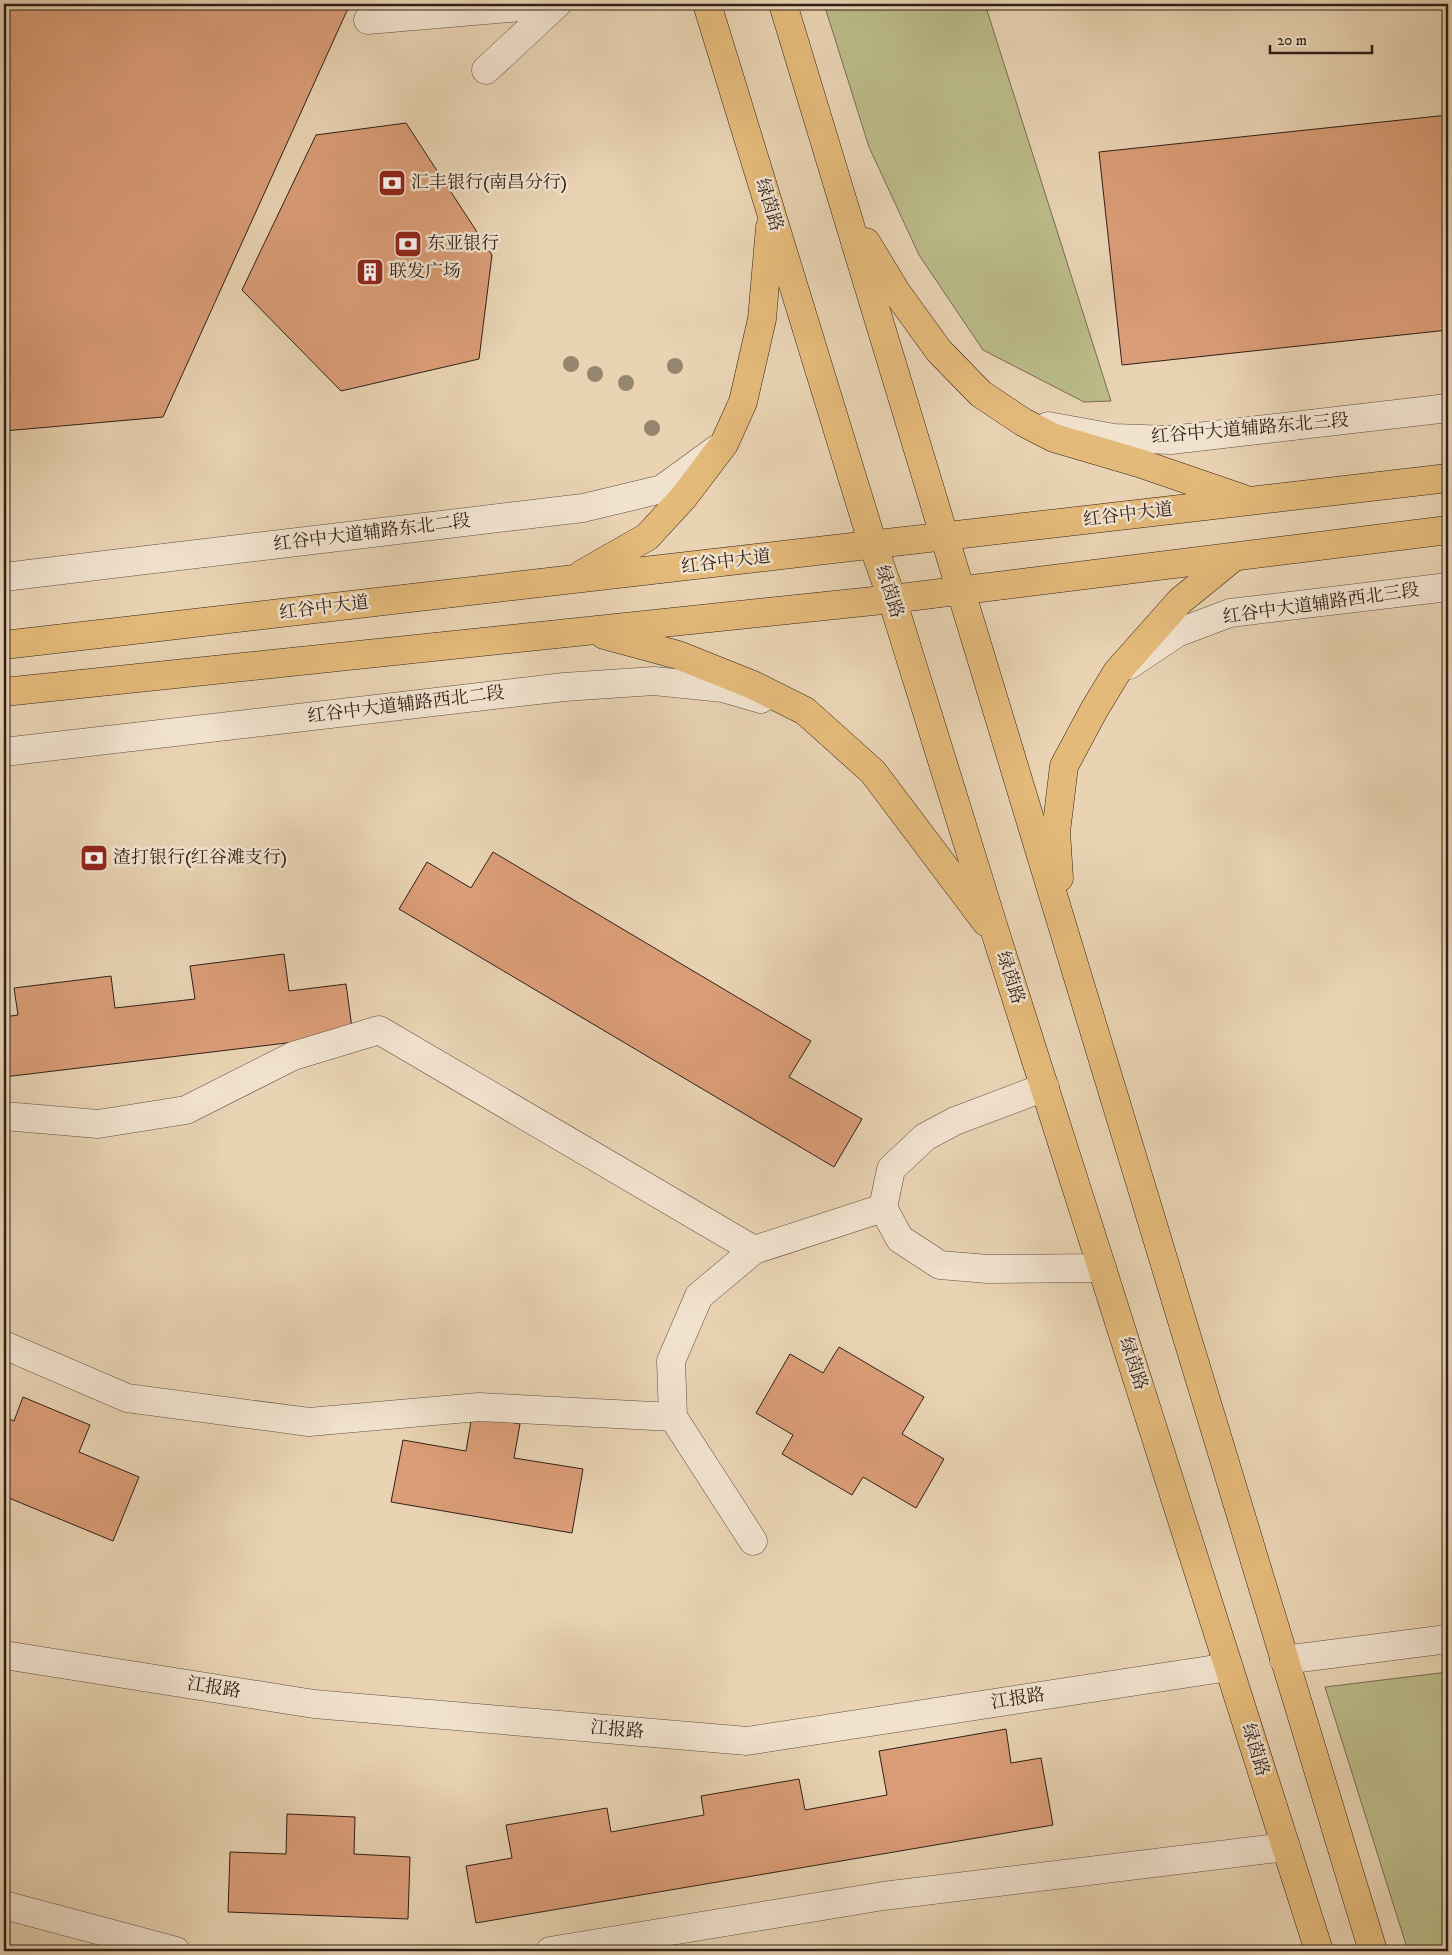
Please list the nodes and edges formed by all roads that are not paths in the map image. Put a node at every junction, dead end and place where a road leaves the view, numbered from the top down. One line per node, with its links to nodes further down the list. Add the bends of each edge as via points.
1 (556, 4): 4 (street); 5 (street)
2 (707, 4): 7 (main road, 绿茵路)
3 (783, 4): 6 (main road)
4 (368, 20)
5 (486, 70)
6 (845, 209): 9 (main road, via 939,351 981,394); 14 (main road)
7 (771, 213): 10 (main road, via 762,319 743,402); 15 (main road, 绿茵路)
8 (1448, 408): 9 (street, 红谷中大道辅路东北三段, via 1171,440 1114,438)
9 (1023, 422): 12 (main road, via 1054,438)
10 (724, 444): 17 (street, 红谷中大道辅路东北二段, via 662,489 583,508); 18 (main road, via 683,498 647,537)
11 (1448, 478): 12 (main road, 红谷中大道)
12 (1250, 501): 14 (main road, 红谷中大道)
13 (1448, 530): 16 (main road)
14 (945, 537): 15 (main road, 红谷中大道); 20 (main road)
15 (873, 544): 18 (main road, 红谷中大道); 21 (main road, 绿茵路)
16 (1234, 557): 20 (main road); 24 (main road, via 1180,601)
17 (4, 577)
18 (571, 580): 23 (main road, 红谷中大道)
19 (1448, 587): 24 (street, 红谷中大道辅路西北三段, via 1230,613 1177,633)
20 (961, 591): 21 (main road); 28 (main road)
21 (892, 600): 22 (main road); 29 (main road, 绿茵路)
22 (588, 631): 25 (main road); 26 (main road, via 678,655 753,685)
23 (4, 645)
24 (1117, 672): 28 (main road, via 1064,766 1056,832)
25 (4, 692)
26 (805, 711): 27 (street, 红谷中大道辅路西北二段, via 723,688 654,681 564,687); 29 (main road, via 873,772)
27 (4, 752)
28 (1061, 920): 40 (main road)
29 (997, 938): 30 (main road, 绿茵路)
30 (1045, 1087): 32 (street, via 955,1121 925,1137 891,1169); 34 (main road, 绿茵路)
31 (4, 1116): 33 (street, via 98,1124 186,1110 293,1056 379,1030)
32 (883, 1208): 33 (street); 34 (street, via 900,1239 940,1265 988,1269)
33 (754, 1250): 36 (street, via 700,1296 671,1361)
34 (1102, 1268): 41 (main road, 绿茵路)
35 (4, 1345): 36 (street, via 127,1398 309,1422 479,1407)
36 (673, 1417): 37 (street)
37 (753, 1541)
38 (1448, 1639): 40 (street)
39 (4, 1655): 41 (street, 江报路, via 314,1704 748,1741)
40 (1284, 1660): 47 (main road)
41 (1229, 1667): 42 (main road, 绿茵路)
42 (1286, 1847): 45 (street, via 883,1896); 46 (main road, 绿茵路)
43 (4, 1905): 44 (street)
44 (176, 1951)
45 (550, 1951)
46 (1319, 1951)
47 (1372, 1951)

